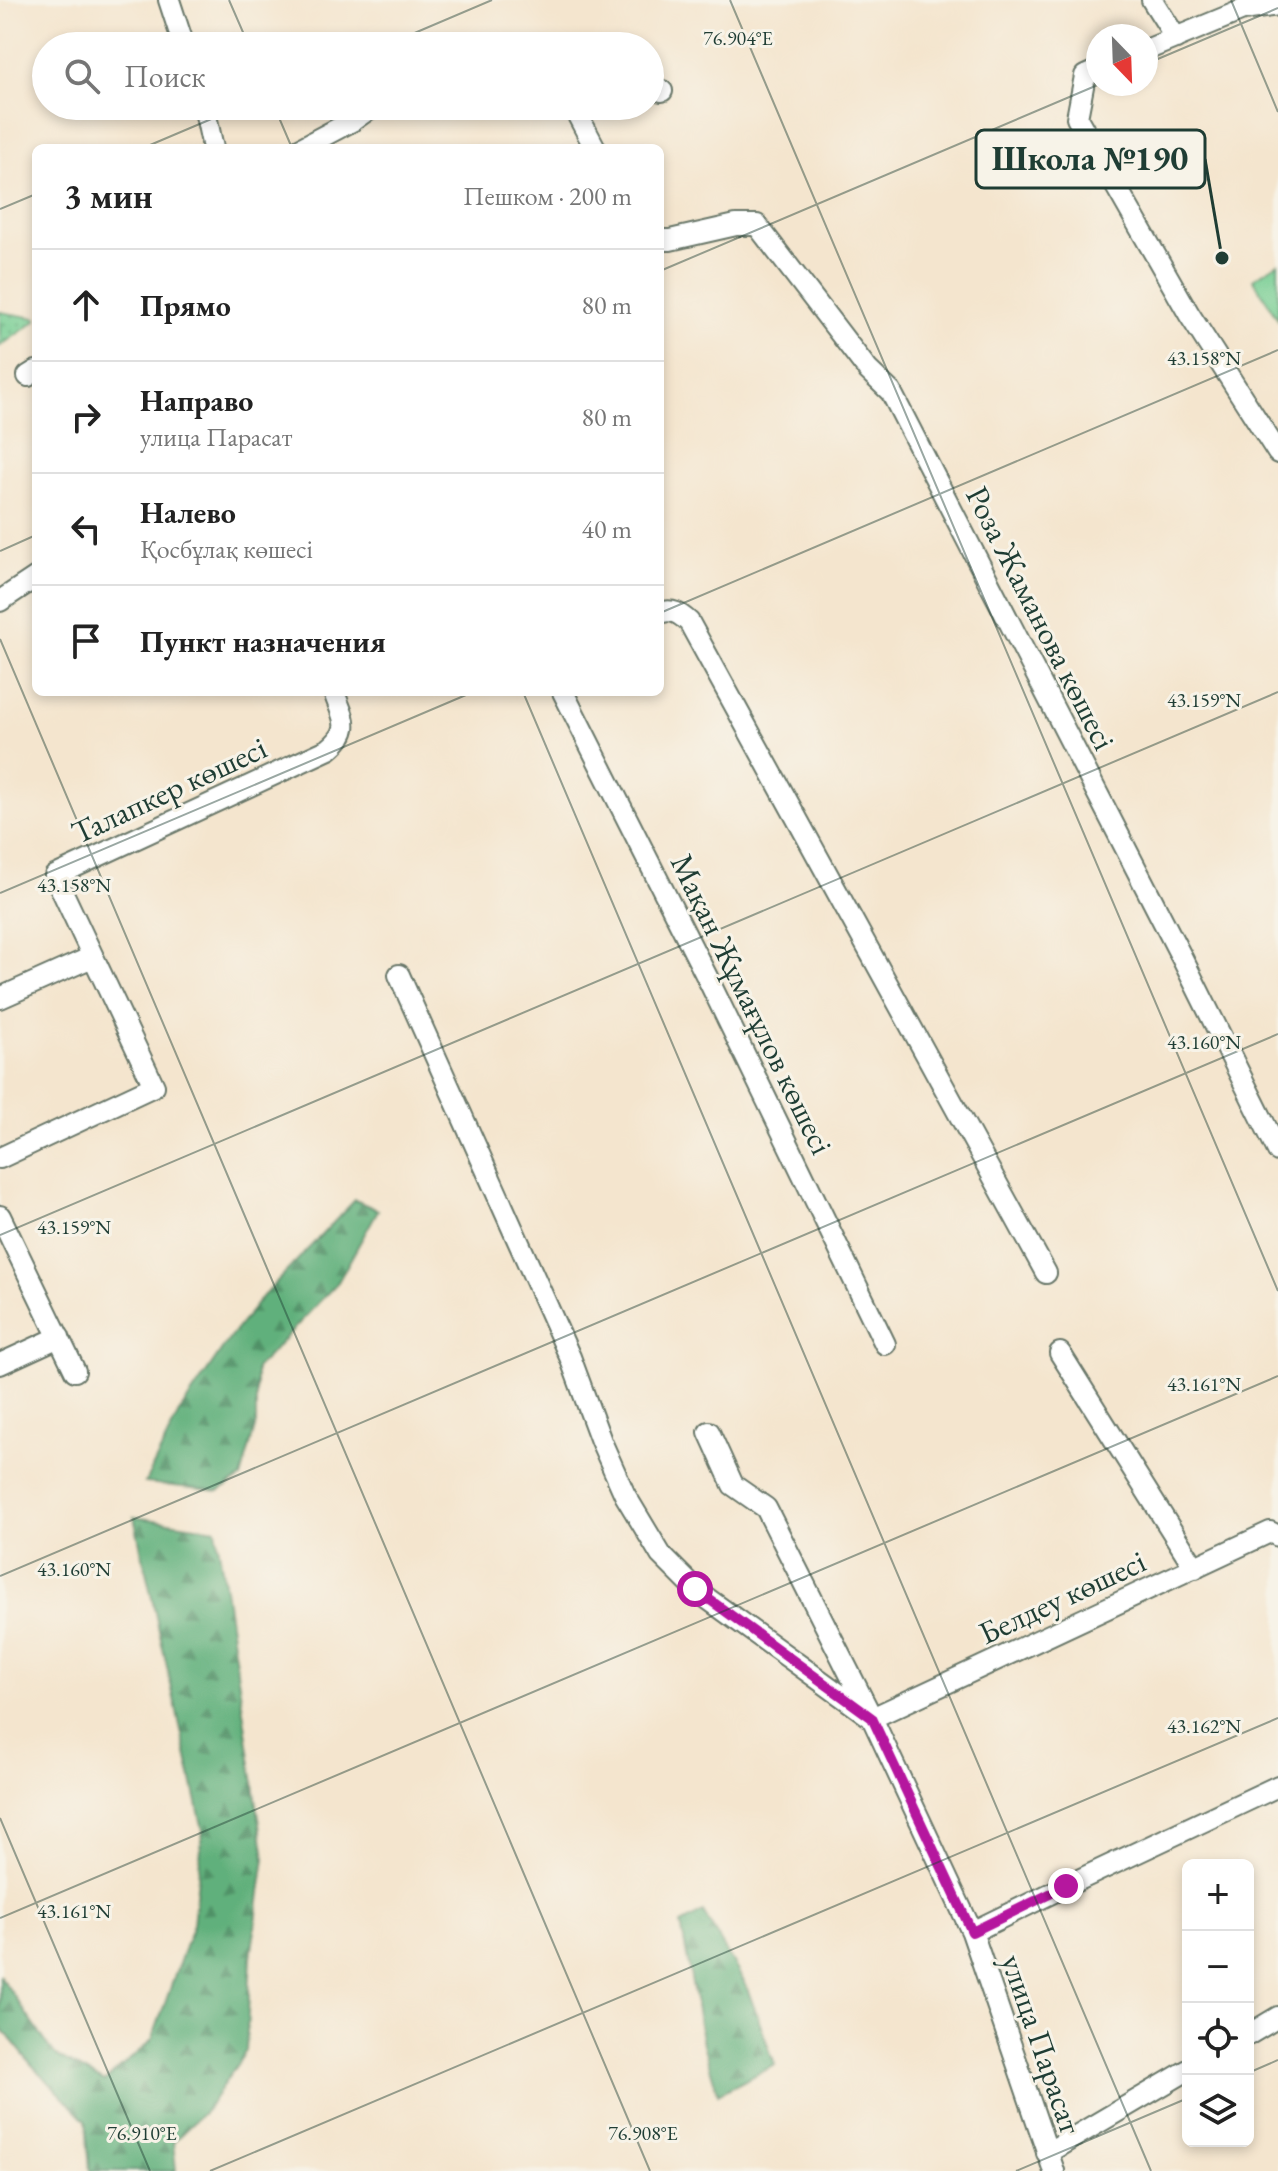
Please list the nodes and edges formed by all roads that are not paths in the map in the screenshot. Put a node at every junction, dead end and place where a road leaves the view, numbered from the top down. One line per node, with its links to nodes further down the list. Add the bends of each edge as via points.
1 (169, 0): 4 (street)
2 (1152, 0): 5 (street)
3 (1278, 5): 5 (street, via 1243,10)
4 (179, 32)
5 (1176, 38): 6 (street)
6 (1158, 45)
7 (1086, 76): 15 (street, via 1077,118 1189,314)
8 (207, 120): 11 (street)
9 (353, 120): 12 (street)
10 (580, 120): 13 (street)
11 (212, 144)
12 (309, 144)
13 (593, 144)
14 (664, 240): 24 (street, Роза Жаманова көшесі, via 757,225 868,370 891,392)
15 (1278, 453)
16 (32, 580): 17 (street)
17 (0, 601)
18 (664, 611): 27 (street, via 678,612 689,622)
19 (335, 696): 21 (street, Талапкер көшесі, via 345,724 343,738 329,749 55,876)
20 (565, 696): 29 (street, Мақан Жұмағұлов көшесі)
21 (92, 957): 23 (street); 25 (street, Талапкер көшесі, via 154,1086)
22 (399, 975): 36 (street, via 570,1357 625,1495 661,1555 697,1591)
23 (0, 998)
24 (1278, 1151)
25 (0, 1158)
26 (0, 1216): 28 (street)
27 (1046, 1273)
28 (59, 1337): 31 (street); 32 (street)
29 (885, 1344)
30 (1060, 1353): 35 (street)
31 (0, 1364)
32 (75, 1371)
33 (709, 1432): 36 (street, улица Парасат, via 733,1485 766,1508)
34 (1278, 1536): 35 (street, Белдеу көшесі, via 1270,1532)
35 (1195, 1568): 36 (street, Белдеу көшесі)
36 (872, 1718): 38 (street, улица Парасат)
37 (1278, 1786): 38 (street)
38 (972, 1932): 42 (street, улица Парасат)
39 (1278, 2017): 40 (street)
40 (1254, 2031)
41 (1182, 2074): 42 (street)
42 (1050, 2162)

